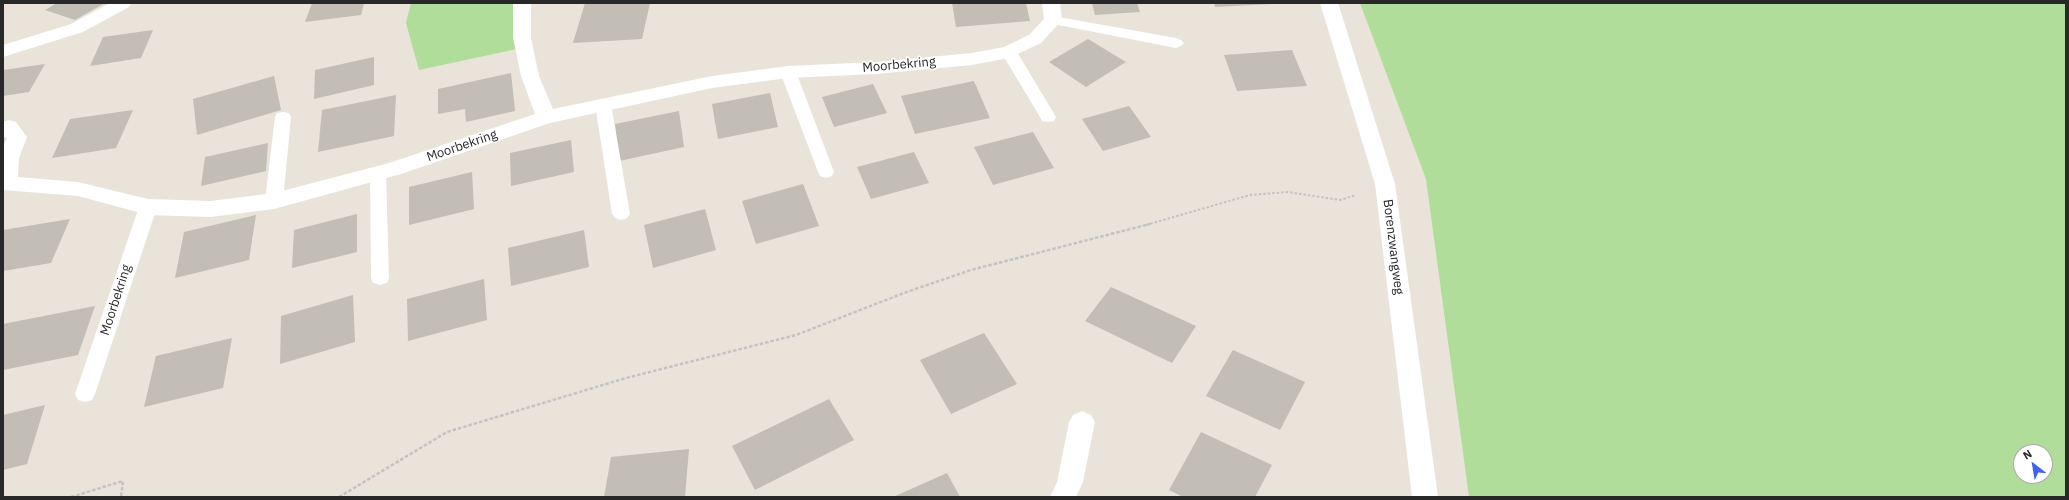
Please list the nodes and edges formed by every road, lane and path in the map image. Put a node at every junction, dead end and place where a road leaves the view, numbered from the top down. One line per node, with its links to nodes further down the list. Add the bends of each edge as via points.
1 (123, 3): 6 (street, via 77,28)
2 (522, 3): 11 (street, via 522,38 530,76)
3 (1329, 3): 17 (street, Borenzwangweg)
4 (1052, 12): 5 (lane, Moorbekring); 7 (street, Moorbekring, via 1035,39)
5 (1176, 43)
6 (3, 51)
7 (1009, 52): 8 (street, Moorbekring, via 965,60); 12 (lane)
8 (788, 72): 9 (street, Moorbekring, via 712,82); 14 (lane)
9 (603, 104): 11 (street, Moorbekring); 20 (lane)
10 (283, 117): 18 (lane)
11 (546, 117): 15 (street, Moorbekring)
12 (1048, 117)
13 (3, 129): 16 (street, Moorbekring, via 9,128 17,137 8,158)
14 (826, 172)
15 (378, 174): 18 (street, Moorbekring); 21 (lane)
16 (5, 182): 19 (street, Moorbekring, via 78,189)
17 (1385, 184): 26 (path, via 1340,200 1288,192 1250,195 1141,227 971,270 796,335 626,378 447,432); 28 (street, Borenzwangweg)
18 (274, 201): 19 (street, Moorbekring, via 211,209)
19 (148, 207): 22 (lane, Moorbekring)
20 (621, 214)
21 (380, 278)
22 (85, 394)
23 (1082, 422): 27 (street, via 1070,482)
24 (71, 497): 25 (path, via 123,481)
25 (121, 497)
26 (339, 497)
27 (1063, 497)
28 (1425, 497)

